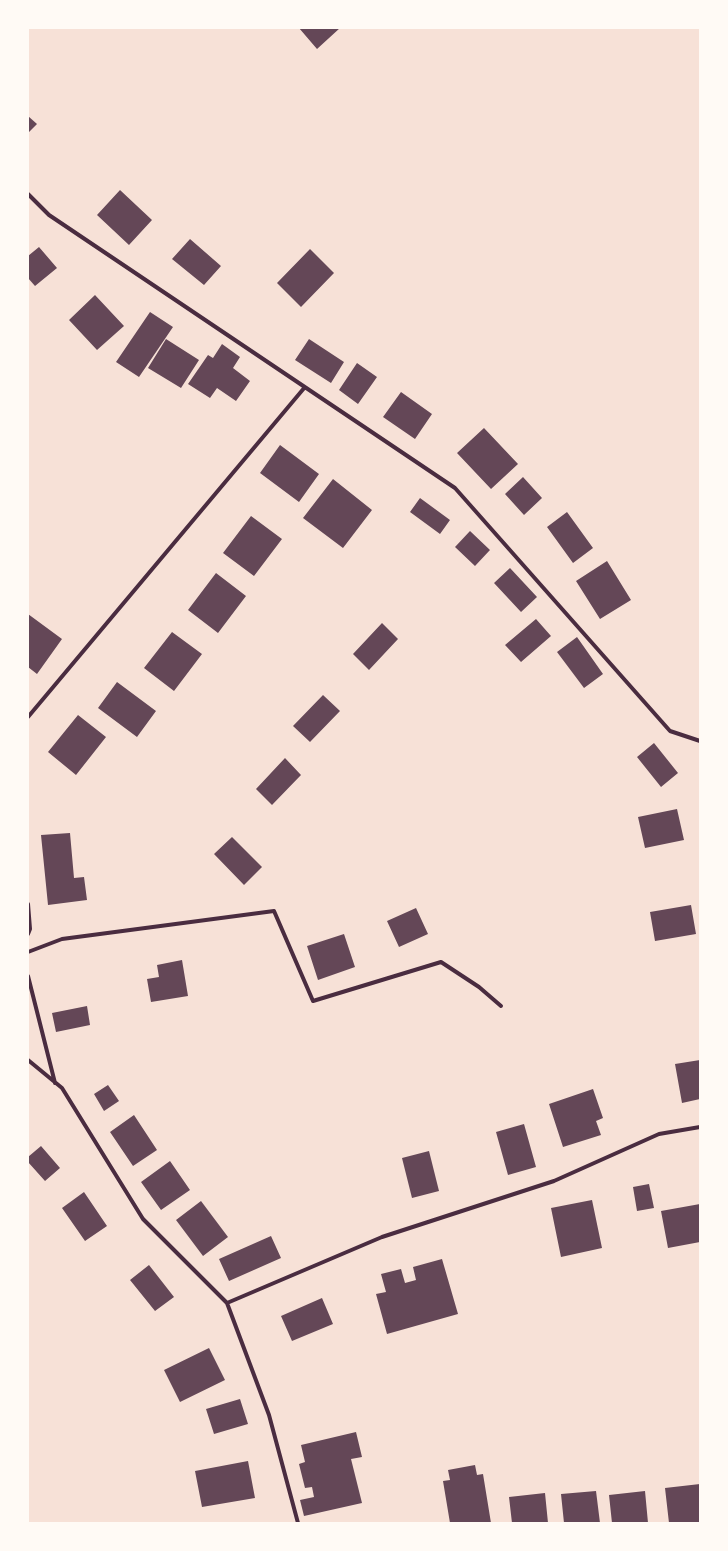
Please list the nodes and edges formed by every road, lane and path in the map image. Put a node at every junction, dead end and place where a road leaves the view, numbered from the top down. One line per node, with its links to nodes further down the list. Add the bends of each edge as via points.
1 (28, 194): 2 (street, via 49,214)
2 (304, 387): 3 (street); 4 (street, via 455,488 670,732)
3 (28, 718)
4 (700, 741)
5 (28, 904): 6 (street)
6 (28, 934)
7 (28, 952): 9 (street, via 62,939 274,911 313,1001 441,962 479,987)
8 (28, 976): 11 (street)
9 (501, 1006)
10 (28, 1060): 11 (street)
11 (56, 1083): 13 (street, via 62,1088 143,1219)
12 (700, 1127): 13 (street, via 659,1134 554,1181 382,1237)
13 (227, 1303): 14 (street, via 269,1415)
14 (298, 1523)

